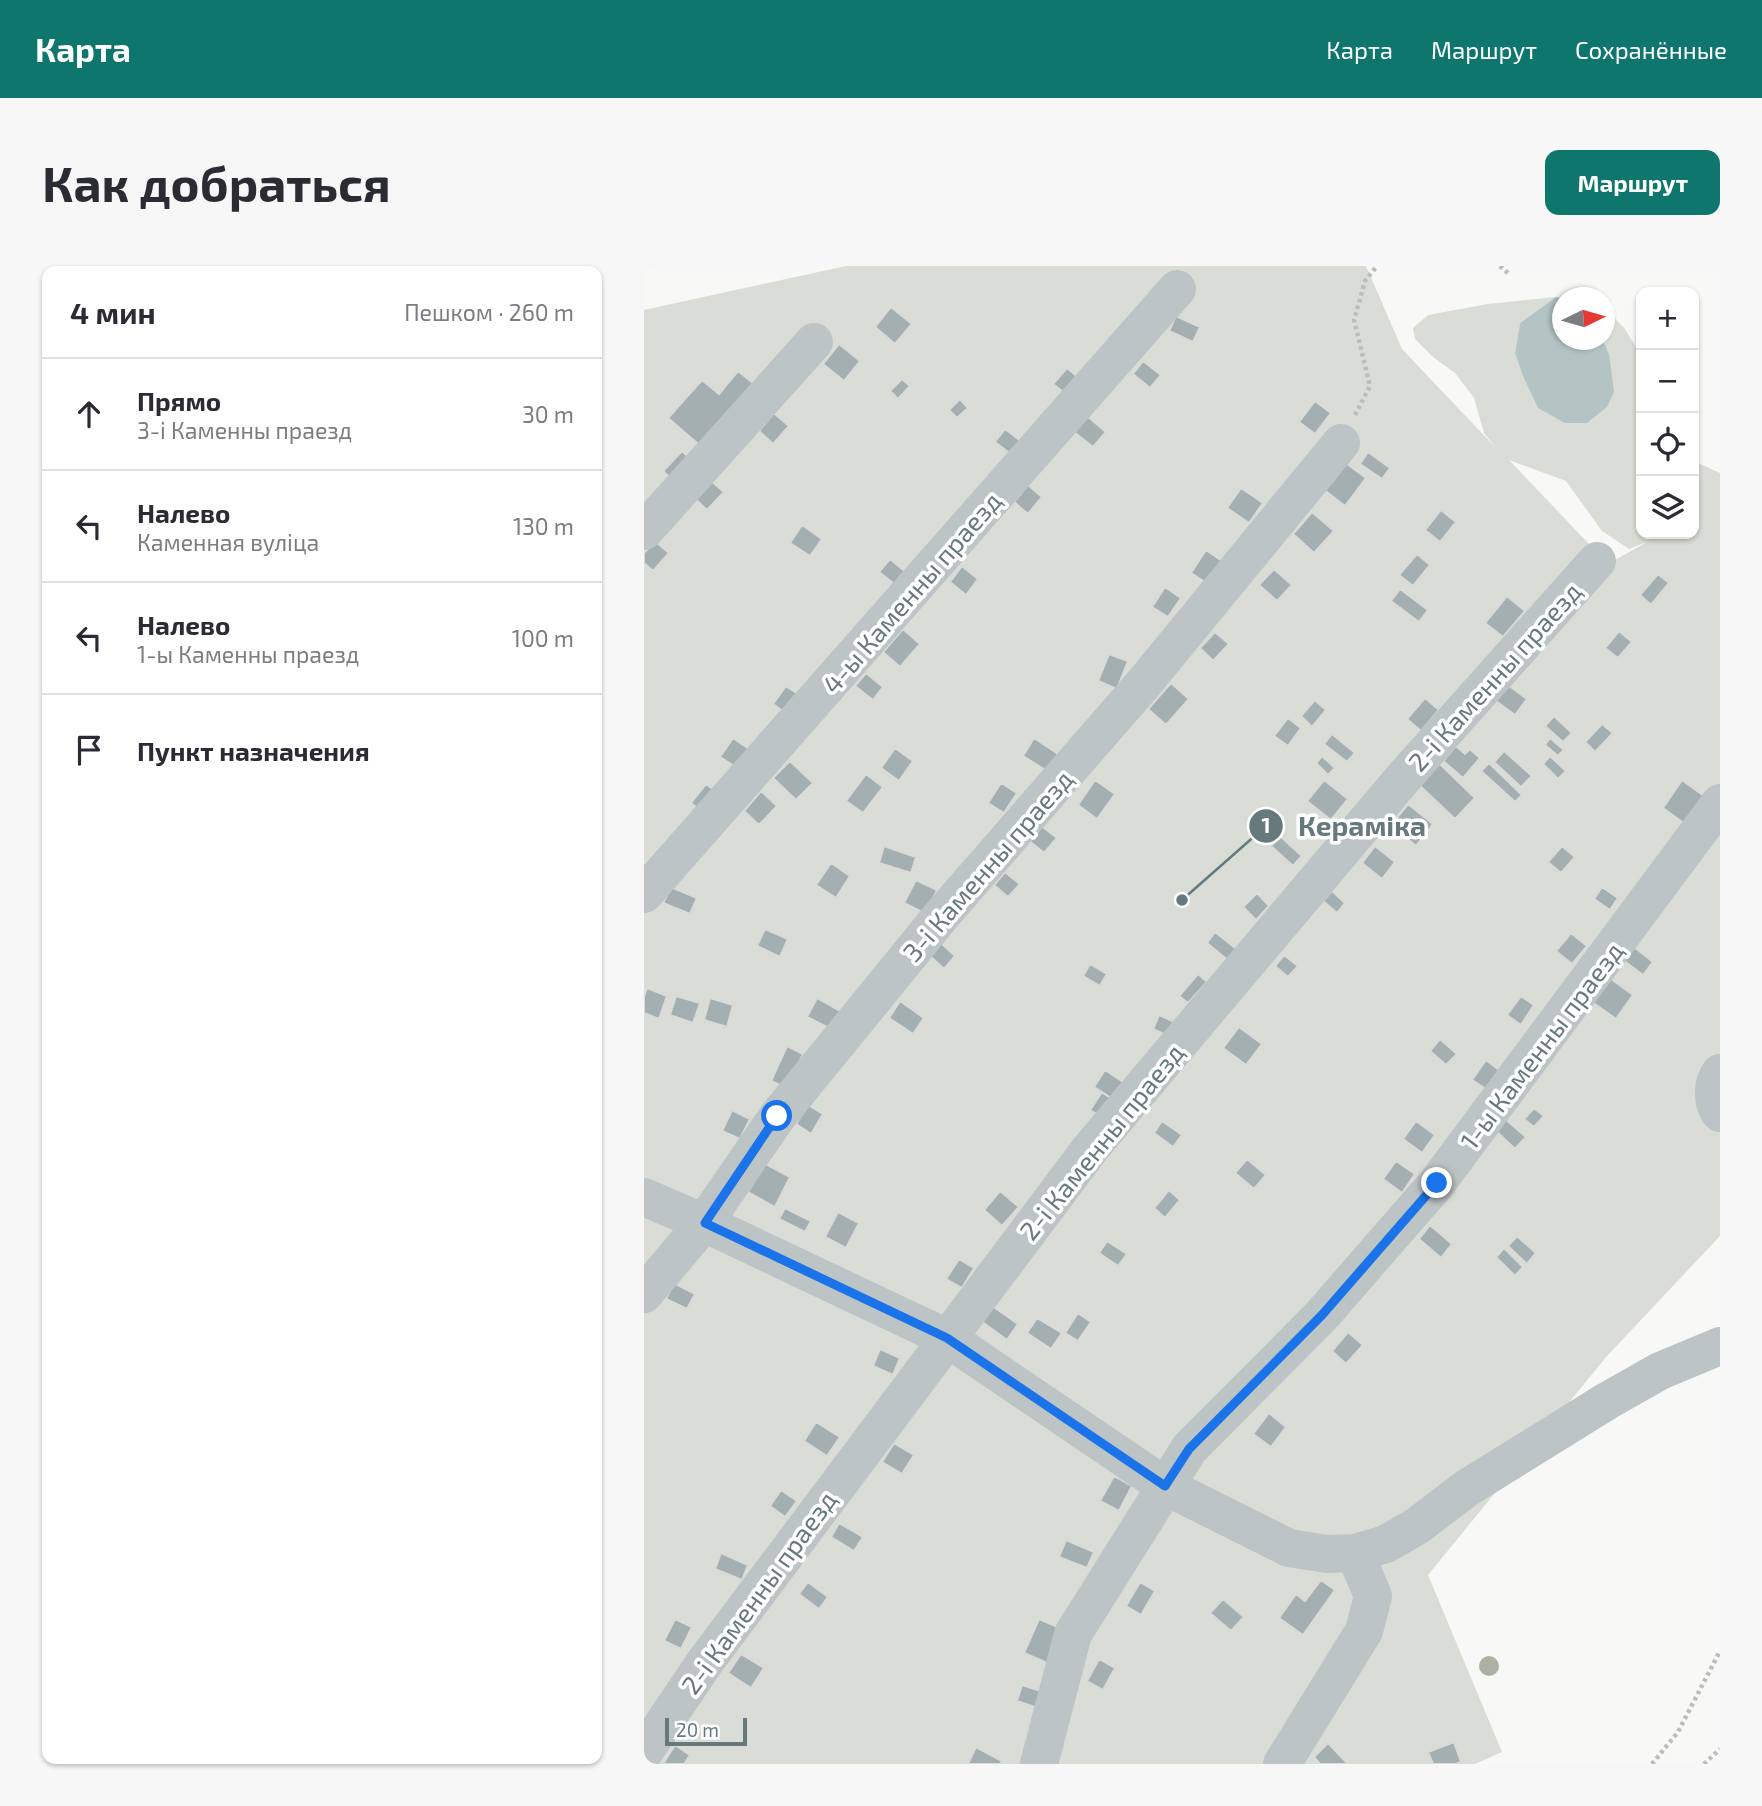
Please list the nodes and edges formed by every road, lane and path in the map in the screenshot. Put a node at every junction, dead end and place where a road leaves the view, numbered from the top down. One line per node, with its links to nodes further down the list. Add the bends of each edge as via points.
1 (1377, 266): 6 (path, via 1365,281 1354,320 1370,386)
2 (1500, 266): 3 (path)
3 (1510, 275)
4 (1177, 289): 10 (street, 4-ы Каменны праезд)
5 (814, 342): 7 (street)
6 (1340, 443): 14 (street, 3-і Каменны праезд, via 1144,683 941,916 777,1116)
7 (644, 531)
8 (1597, 561): 16 (street, 2-і Каменны праезд, via 1404,777 1090,1149)
9 (1720, 803): 18 (street, 1-ы Каменны праезд, via 1437,1183 1322,1315 1189,1449)
10 (644, 894)
11 (1720, 1073): 12 (street, via 1714,1081)
12 (1720, 1114)
13 (644, 1197): 14 (street)
14 (705, 1223): 15 (street, 3-і Каменны праезд); 16 (street)
15 (644, 1294)
16 (947, 1338): 18 (street); 22 (street, 2-і Каменны праезд, via 705,1662)
17 (1720, 1346): 19 (street, via 1660,1371 1508,1461 1386,1544)
18 (1165, 1486): 19 (street, via 1289,1548); 23 (street, 1-ы Каменны праезд, via 1073,1634)
19 (1355, 1553): 24 (street, via 1373,1596 1364,1631)
20 (1720, 1651): 25 (path, via 1678,1732)
21 (1720, 1749): 26 (path)
22 (644, 1752)
23 (1039, 1764)
24 (1282, 1764)
25 (1652, 1764)
26 (1704, 1764)

